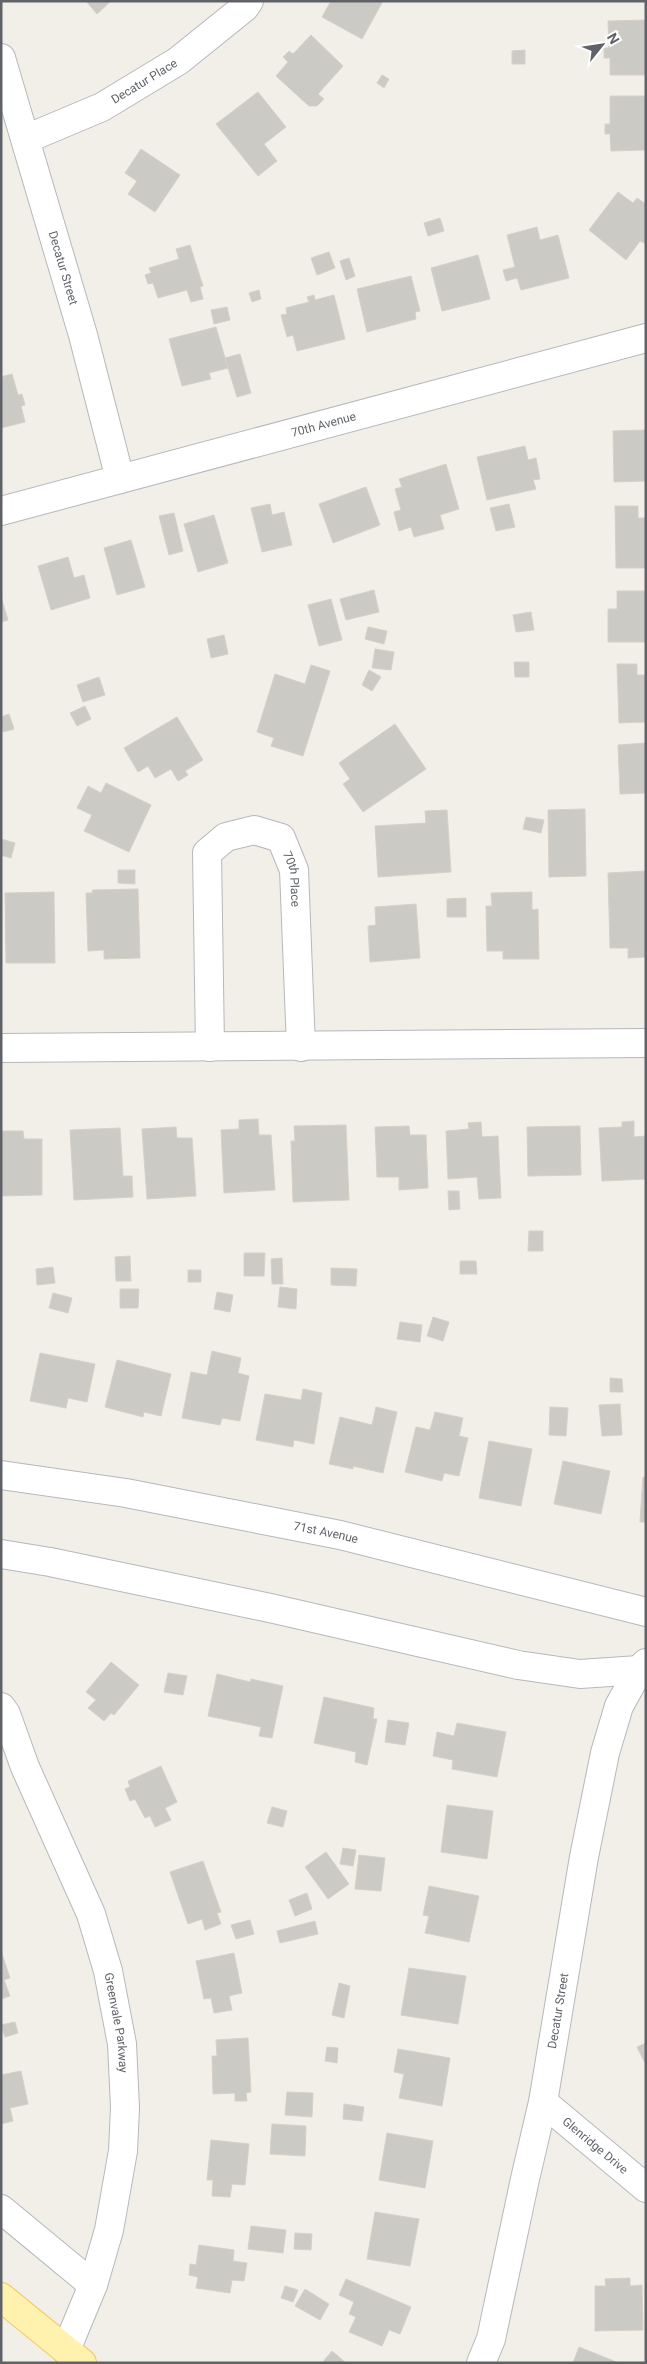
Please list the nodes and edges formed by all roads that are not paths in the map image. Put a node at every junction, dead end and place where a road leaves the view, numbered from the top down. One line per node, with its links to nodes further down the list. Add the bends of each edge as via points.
1 (249, 1): 3 (street, Decatur Place, via 170,66 102,107)
2 (1, 58): 3 (street, Decatur Street)
3 (26, 139): 5 (street, Decatur Street, via 83,334)
4 (646, 338): 5 (street, 70th Avenue)
5 (120, 479): 6 (street, 70th Avenue)
6 (1, 511)
7 (646, 1043): 9 (street)
8 (210, 1047): 9 (street); 9 (street, 70th Place, via 207,853 226,837 254,830 282,838 294,870); 10 (street)
9 (301, 1047)
10 (1, 1048)
11 (1, 1475): 13 (street, 71st Avenue, via 126,1493 340,1535)
12 (1, 1554): 14 (street, via 241,1602 518,1664 580,1674)
13 (646, 1612)
14 (642, 1667): 16 (street, Decatur Street, via 619,1706 605,1753)
15 (1, 1706): 19 (street, Greenvale Parkway, via 91,1914 108,1971 122,2044 123,2151 109,2230)
16 (543, 2102): 17 (street, Glenridge Drive); 22 (street, Decatur Street, via 491,2339)
17 (646, 2188)
18 (1, 2209): 19 (street)
19 (93, 2285): 21 (street, Greenvale Parkway)
20 (1, 2297): 21 (main road)
21 (74, 2356)
22 (481, 2363)

